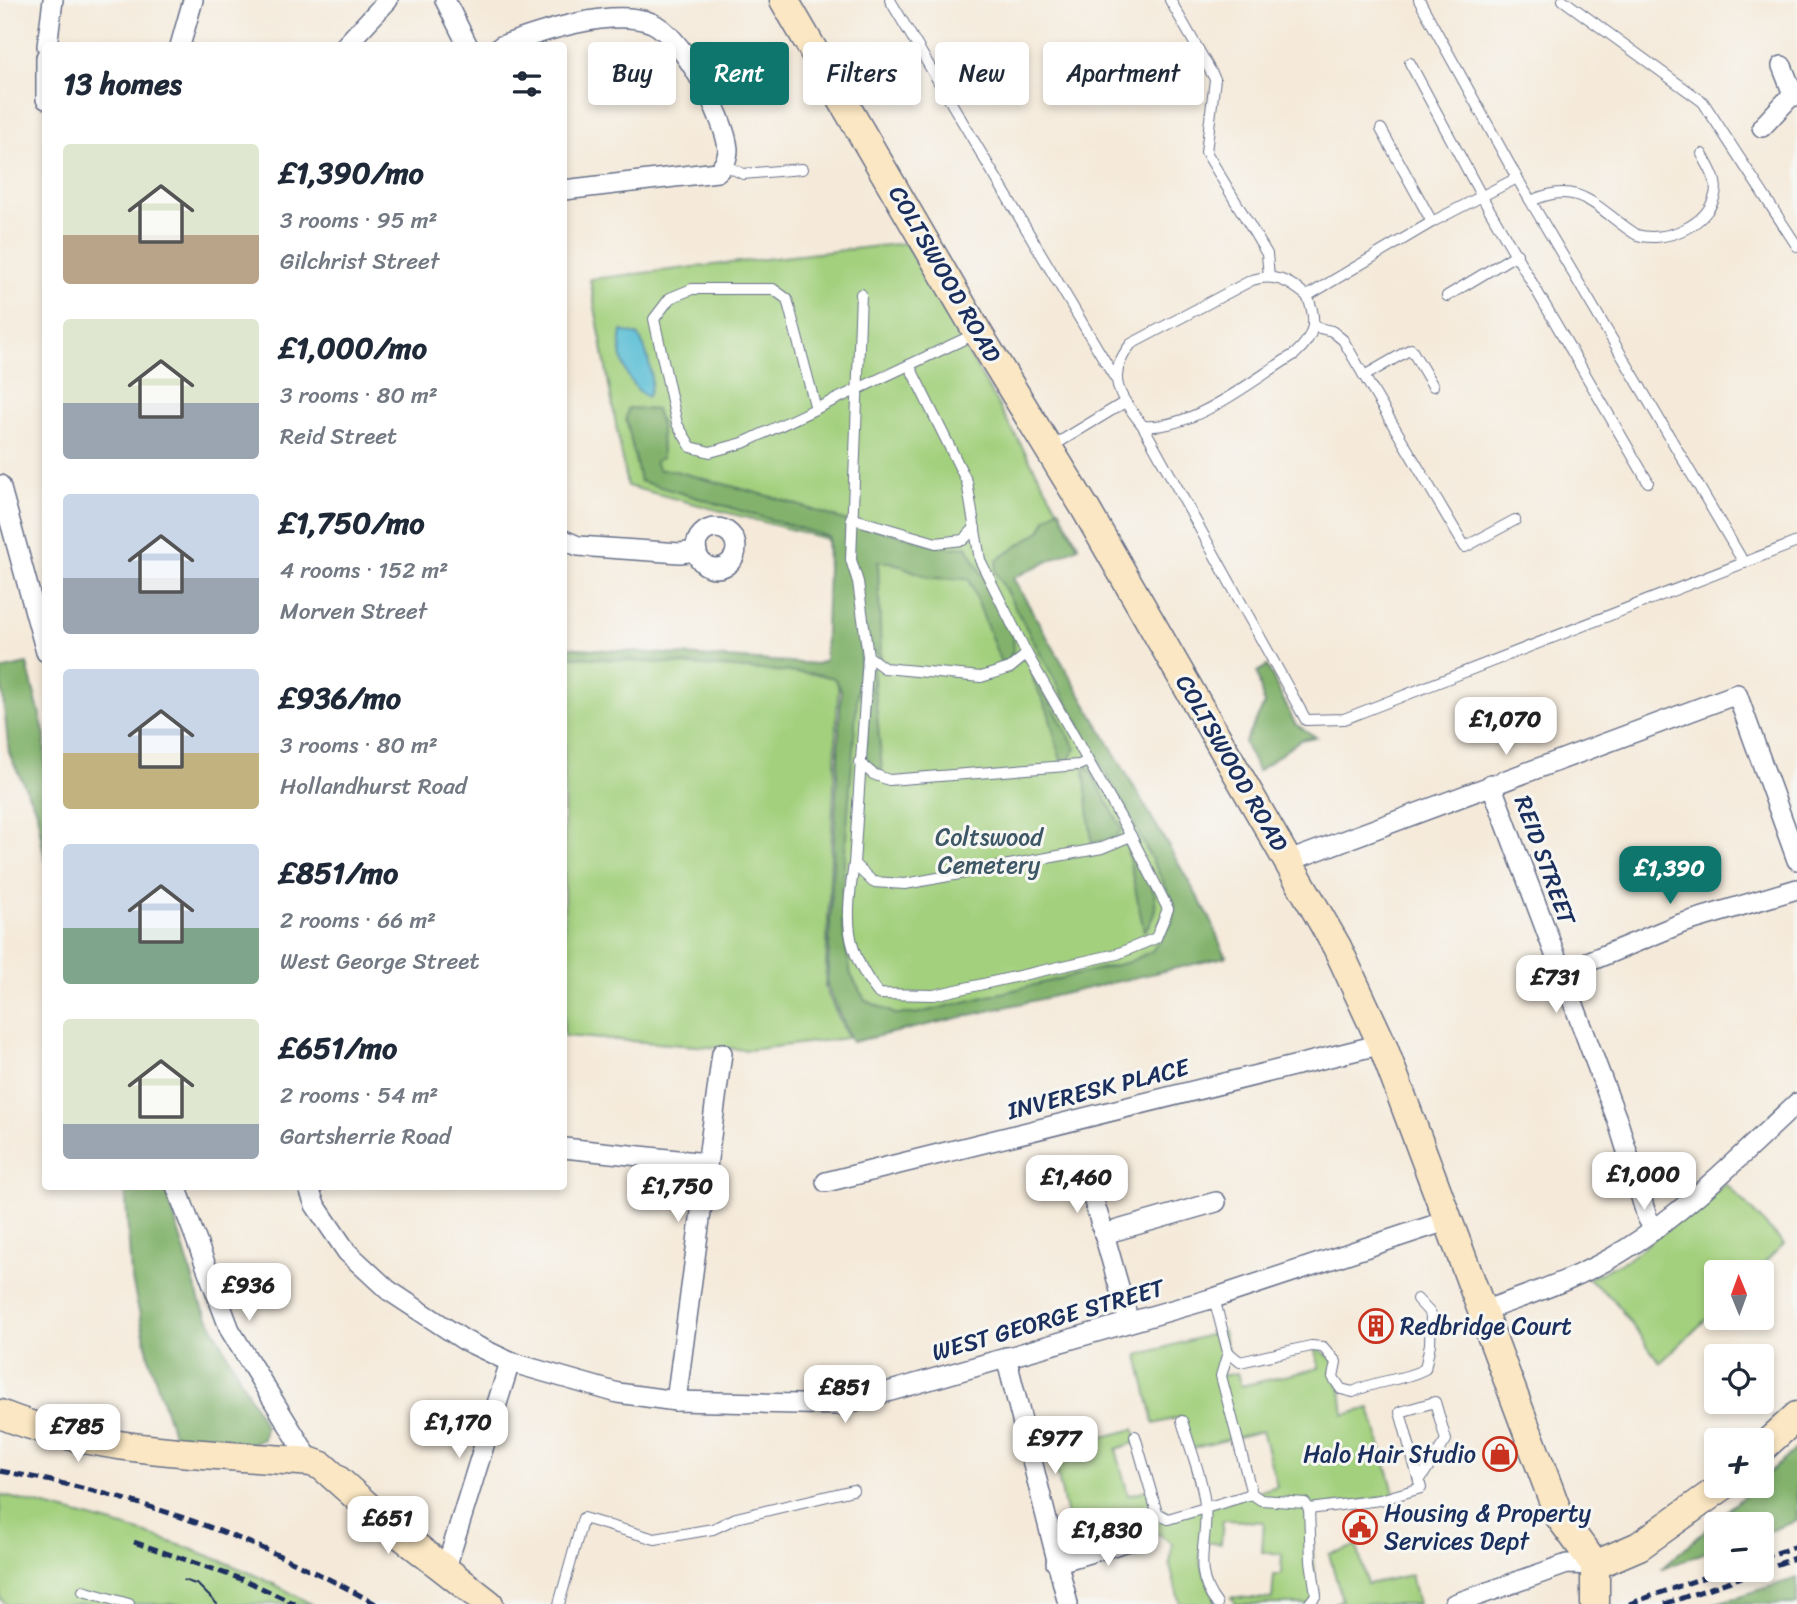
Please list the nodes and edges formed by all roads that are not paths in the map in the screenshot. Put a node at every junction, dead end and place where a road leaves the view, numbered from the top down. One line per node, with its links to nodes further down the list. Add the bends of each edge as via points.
1 (53, 0): 10 (street)
2 (193, 0): 11 (street)
3 (388, 0): 12 (street)
4 (445, 0): 13 (street)
5 (784, 0): 35 (main road, COLTSWOOD ROAD)
6 (890, 0): 38 (lane)
7 (1170, 0): 30 (lane, via 1215,79 1206,152 1267,254)
8 (1419, 0): 23 (lane)
9 (1563, 0): 28 (lane, via 1703,102)
10 (48, 42)
11 (181, 42)
12 (349, 42)
13 (466, 42)
14 (512, 42): 21 (street, via 564,24 629,19 652,23 680,48 717,113 728,152)
15 (1410, 63): 25 (lane)
16 (1782, 66): 17 (street)
17 (1795, 95): 18 (street)
18 (1762, 127)
19 (1381, 129): 27 (lane)
20 (1702, 154): 26 (lane, via 1714,178 1715,195 1704,214 1667,236 1637,235 1577,194 1550,192)
21 (725, 165): 22 (lane, via 743,174); 24 (street, via 708,175)
22 (802, 169)
23 (1517, 178): 25 (lane); 26 (lane)
24 (567, 190)
25 (1482, 197): 27 (lane); 29 (lane)
26 (1531, 201): 53 (lane)
27 (1432, 222): 32 (lane)
28 (1797, 246)
29 (1517, 254): 33 (lane); 45 (lane)
30 (1269, 277): 32 (lane, via 1294,285); 38 (lane, via 1252,280 1131,344 1120,358)
31 (861, 294): 40 (lane)
32 (1307, 296): 34 (lane)
33 (1447, 296)
34 (1315, 327): 37 (lane, via 1332,331 1343,340); 43 (lane, via 1295,354 1197,414 1162,427)
35 (978, 333): 36 (lane); 44 (main road, COLTSWOOD ROAD)
36 (909, 365): 40 (lane); 49 (lane, via 967,482)
37 (1364, 376): 39 (lane, via 1411,349); 48 (lane, via 1465,547)
38 (1115, 378): 41 (lane)
39 (1433, 386)
40 (860, 388): 42 (lane); 47 (lane)
41 (1125, 402): 43 (lane); 44 (lane)
42 (816, 409): 42 (lane, via 787,299 773,289 692,289 670,298 654,319 677,424 691,447 710,452 743,443)
43 (1143, 426): 53 (lane, via 1306,720 1344,719)
44 (1048, 448): 62 (main road, COLTSWOOD ROAD)
45 (1648, 482)
46 (0, 485): 54 (street)
47 (851, 518): 49 (lane, via 936,543 962,540); 56 (lane, via 851,560)
48 (1515, 520)
49 (975, 528): 55 (lane, via 980,560)
50 (567, 541): 52 (street, via 591,547)
51 (1797, 542): 53 (lane)
52 (697, 551)
53 (1744, 563)
54 (42, 637)
55 (1027, 654): 56 (lane, via 1010,668 981,677 884,668); 57 (lane)
56 (868, 656): 58 (lane)
57 (1088, 761): 58 (lane, via 889,780); 60 (lane)
58 (859, 762): 63 (lane)
59 (1491, 784): 61 (street, via 1737,694); 62 (street); 65 (street, REID STREET)
60 (1131, 836): 63 (lane, via 1102,848 905,884 873,883); 63 (lane, via 1168,909 1156,938 1117,954 934,995 879,994 861,972 846,916)
61 (1797, 860)
62 (1289, 861): 66 (main road, COLTSWOOD ROAD, via 1337,947)
63 (854, 864)
64 (1797, 888): 65 (street, via 1680,924)
65 (1562, 973): 77 (street, REID STREET)
66 (1382, 1044): 71 (street, INVERESK PLACE); 76 (main road, COLTSWOOD ROAD)
67 (722, 1053): 70 (street)
68 (1797, 1103): 77 (street)
69 (567, 1148): 70 (street)
70 (706, 1163): 86 (street)
71 (825, 1182)
72 (1089, 1185): 78 (street)
73 (178, 1190): 92 (street, via 230,1330)
74 (309, 1190): 85 (street, WEST GEORGE STREET, via 347,1252 387,1290 453,1333)
75 (1216, 1202): 78 (street)
76 (1449, 1220): 79 (street, WEST GEORGE STREET); 81 (main road, COLTSWOOD ROAD)
77 (1654, 1230): 81 (street, via 1592,1266)
78 (1104, 1234): 82 (street)
79 (1214, 1298): 82 (street, WEST GEORGE STREET); 83 (lane)
80 (1417, 1299): 83 (lane, via 1432,1314 1430,1344 1425,1370 1407,1378 1372,1382 1353,1392 1341,1389 1333,1377 1336,1362 1323,1347 1240,1362)
81 (1483, 1311): 101 (main road, COLTSWOOD ROAD, via 1559,1516)
82 (1129, 1322): 84 (street, WEST GEORGE STREET)
83 (1228, 1352): 95 (lane, via 1221,1376)
84 (1006, 1357): 86 (street, WEST GEORGE STREET, via 842,1405); 100 (street)
85 (510, 1362): 86 (street, WEST GEORGE STREET, via 618,1393); 102 (street)
86 (676, 1401)
87 (0, 1414): 92 (main road, via 68,1438 173,1452)
88 (1797, 1416): 91 (main road)
89 (1182, 1421): 97 (lane)
90 (1135, 1436): 97 (lane, via 1157,1513 1168,1519)
91 (1774, 1437)
92 (311, 1462): 102 (main road, via 322,1465)
93 (1419, 1481): 93 (lane, via 1400,1412 1435,1402 1446,1440); 98 (lane, via 1421,1488 1380,1500)
94 (853, 1490): 106 (lane, via 736,1518 713,1529 655,1539 583,1518)
95 (1252, 1494): 97 (lane); 98 (lane, via 1261,1500 1304,1503)
96 (1706, 1498): 101 (main road, via 1639,1546)
97 (1205, 1506): 108 (lane, via 1200,1562 1206,1590)
98 (1310, 1509): 109 (lane, via 1317,1595)
99 (1149, 1535): 100 (street)
100 (1056, 1563): 107 (street)
101 (1595, 1565): 110 (street, via 1567,1564); 111 (main road)
102 (445, 1571): 105 (main road)
103 (83, 1591): 104 (lane)
104 (130, 1604)
105 (489, 1604)
106 (559, 1604)
107 (1068, 1604)
108 (1217, 1604)
109 (1309, 1604)
110 (1454, 1604)
111 (1595, 1604)

